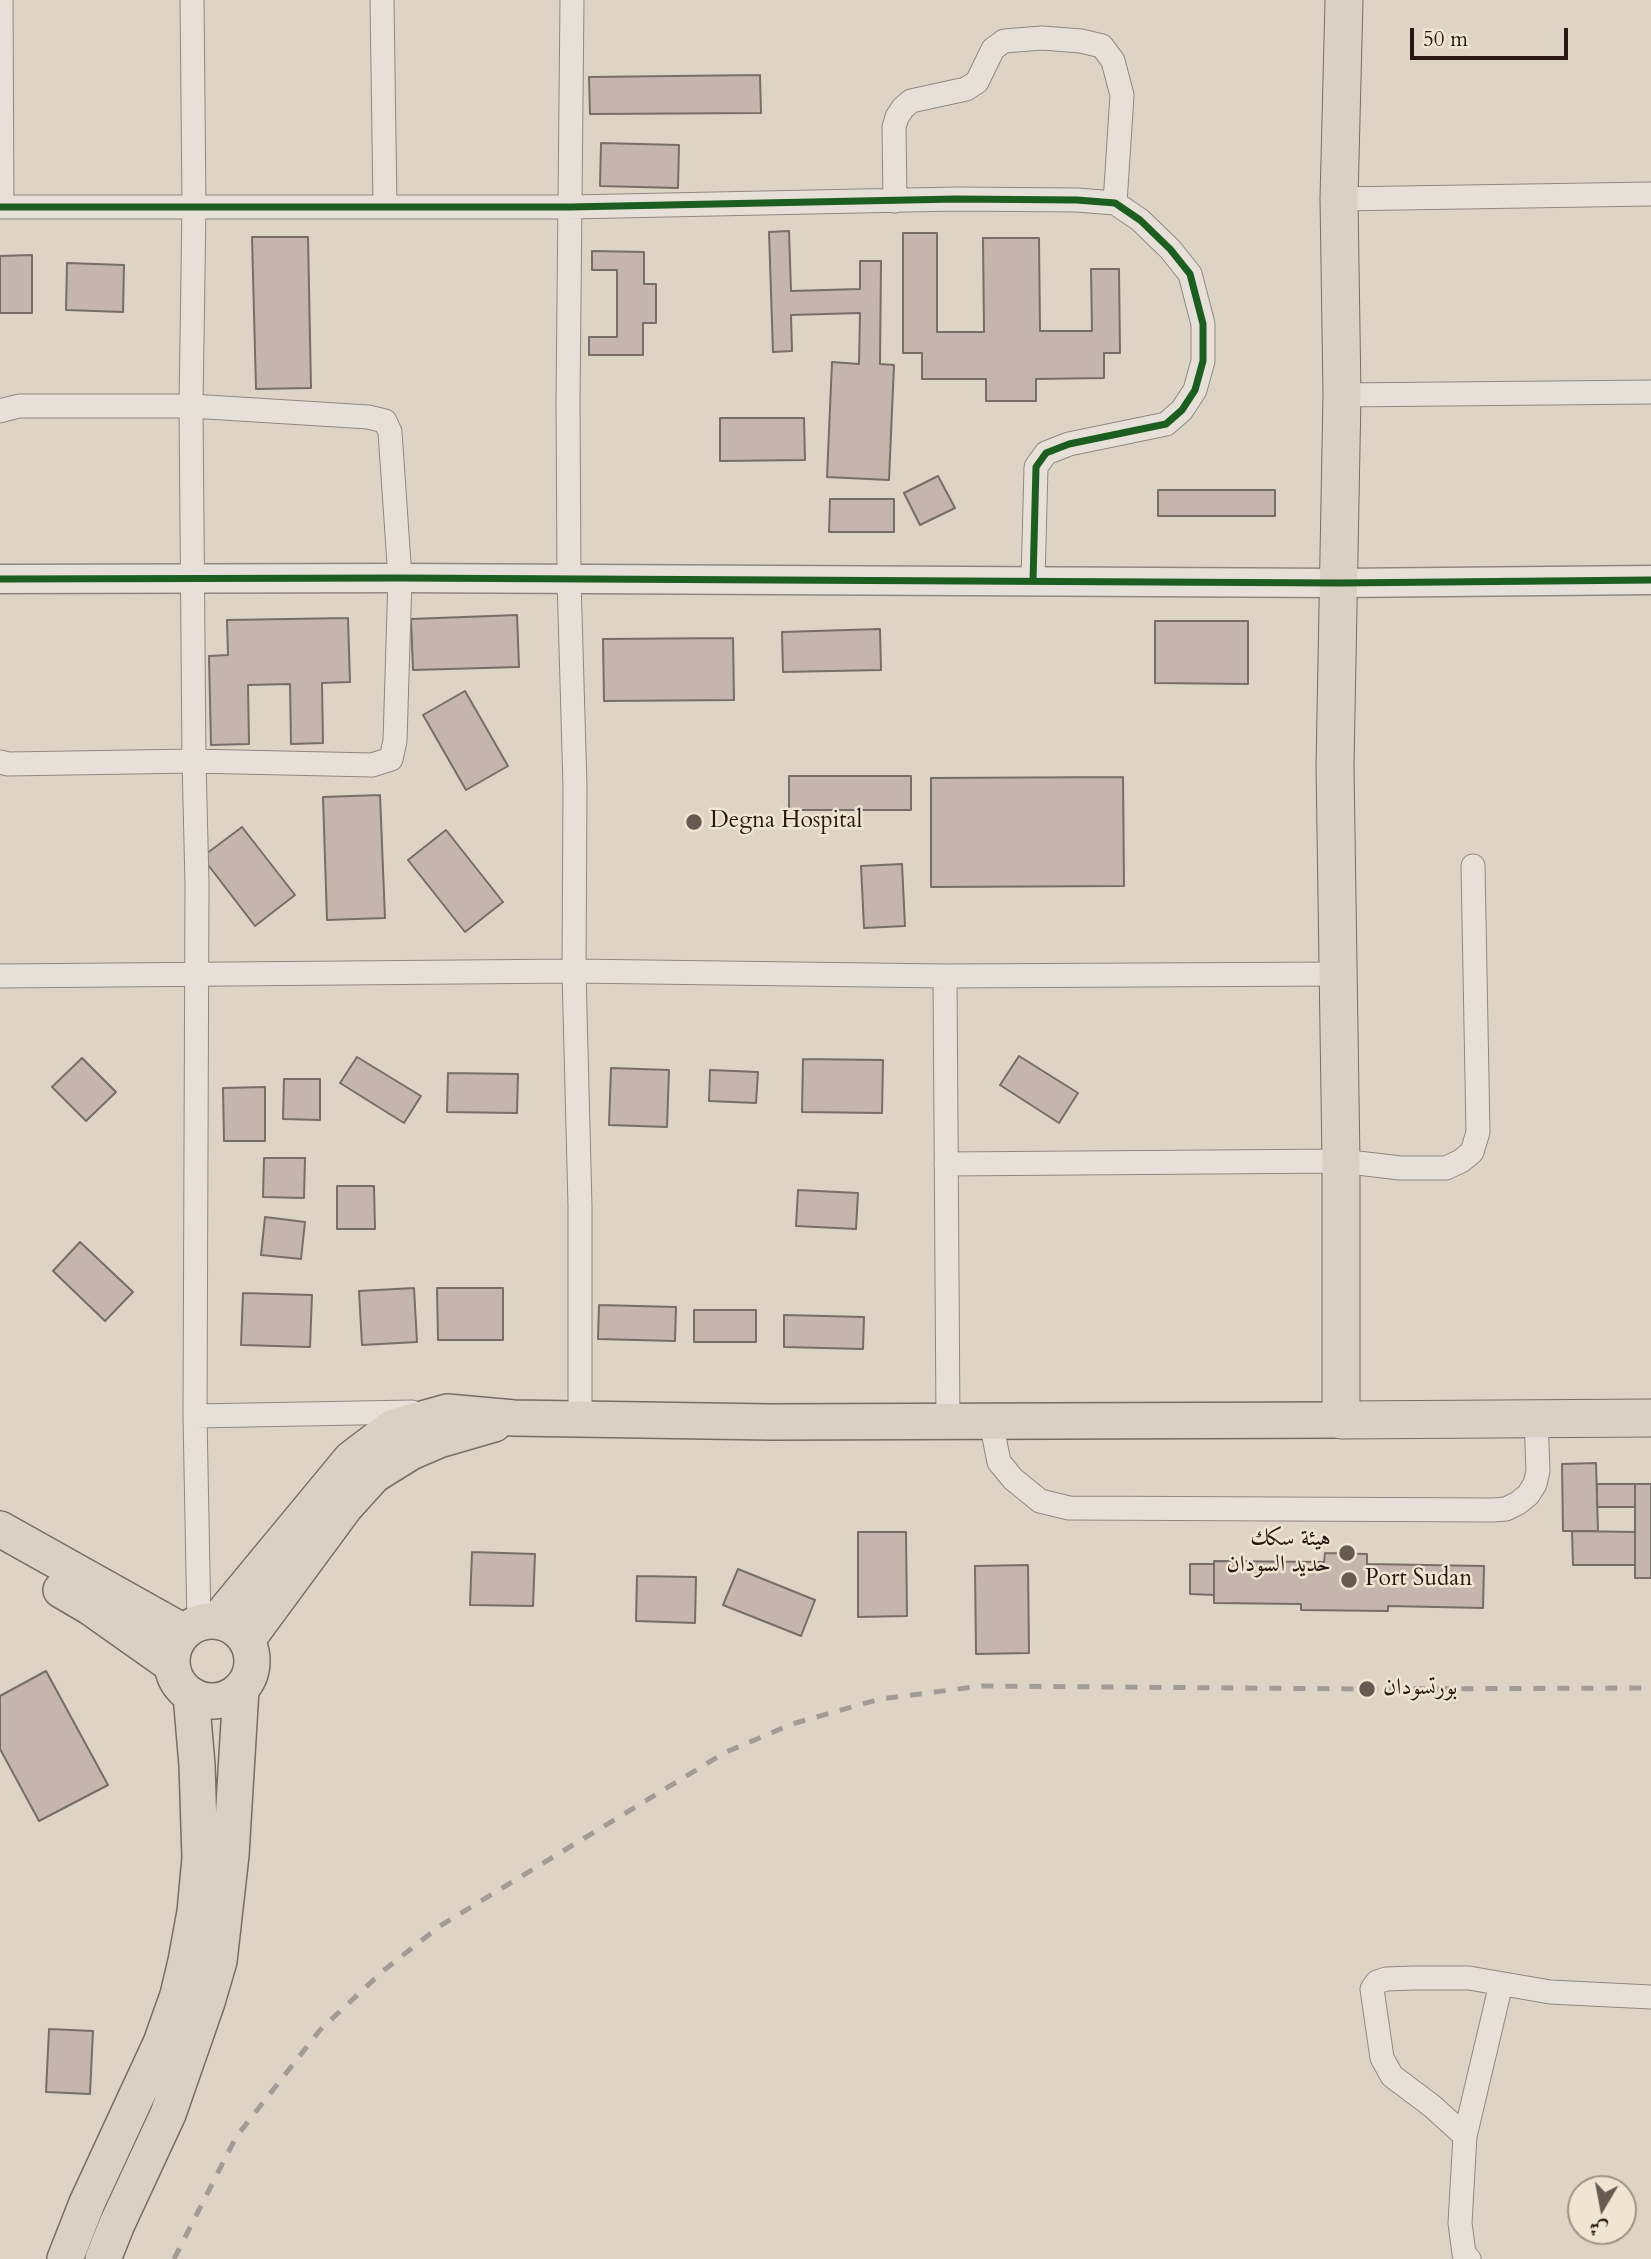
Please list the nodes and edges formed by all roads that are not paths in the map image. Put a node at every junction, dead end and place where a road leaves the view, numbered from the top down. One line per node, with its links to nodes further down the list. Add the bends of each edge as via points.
1 (1, 0): 11 (street)
2 (192, 0): 10 (street)
3 (382, 0): 12 (street)
4 (572, 0): 13 (street)
5 (1344, 0): 7 (highway)
6 (1651, 194): 7 (street)
7 (1339, 199): 15 (highway)
8 (895, 201): 9 (street); 9 (street, via 894,127 903,108 911,101 977,82 993,50 1004,41 1042,38 1102,47 1113,61 1122,96); 13 (street)
9 (1115, 204): 23 (street, via 1140,220 1190,274 1203,324 1203,361 1195,390 1166,424 1046,453 1036,467)
10 (194, 205): 11 (street); 12 (street); 16 (street)
11 (1, 207)
12 (386, 207): 13 (street)
13 (570, 207): 21 (street)
14 (1651, 392): 15 (street)
15 (1342, 395): 24 (highway)
16 (191, 407): 17 (street, via 19,406); 18 (street, via 369,416 385,421 390,432); 20 (street)
17 (0, 411)
18 (400, 578): 20 (street); 21 (street); 25 (street, via 396,741 391,759 372,765)
19 (0, 579): 20 (street)
20 (192, 579): 25 (street)
21 (569, 579): 23 (street); 28 (street)
22 (1651, 580): 24 (street)
23 (1033, 581): 24 (street)
24 (1340, 583): 29 (highway, via 1335,766)
25 (194, 761): 26 (street); 31 (street)
26 (0, 762)
27 (1473, 866): 33 (street, via 1478,1132 1472,1152 1446,1168)
28 (574, 971): 31 (street); 32 (street); 40 (street)
29 (1339, 974): 32 (street); 33 (highway)
30 (0, 976): 31 (street)
31 (195, 976): 36 (street)
32 (945, 976): 34 (street)
33 (1341, 1161): 34 (street); 41 (highway)
34 (946, 1164): 42 (street)
35 (447, 1412): 36 (street); 37 (main road); 44 (main road, via 393,1427)
36 (195, 1416): 47 (street)
37 (514, 1418): 40 (main road); 44 (main road)
38 (1651, 1418): 39 (highway)
39 (1536, 1419): 41 (highway); 43 (street, via 1535,1484 1518,1503 1493,1510 1069,1508 1040,1501 1013,1479 999,1462)
40 (579, 1420): 42 (main road)
41 (1340, 1420): 43 (main road)
42 (947, 1422): 43 (main road)
43 (991, 1422)
44 (362, 1467): 47 (main road); 48 (main road, via 345,1507)
45 (0, 1529): 47 (main road)
46 (0, 1555): 49 (main road, via 90,1607)
47 (200, 1625): 48 (main road, via 234,1627); 49 (main road, via 174,1647)
48 (247, 1640): 50 (main road, via 253,1656 251,1674)
49 (172, 1665): 51 (main road, via 178,1682)
50 (241, 1689): 51 (main road, via 226,1699 208,1701); 56 (main road, via 219,1961 168,2114)
51 (191, 1695): 55 (main road, via 200,1858 186,1961 162,2043)
52 (1501, 1984): 53 (street, via 1550,1992); 54 (street); 54 (street, via 1469,1978 1386,1979 1372,1989 1382,2058 1392,2076)
53 (1651, 1997)
54 (1465, 2136): 57 (street, via 1460,2223 1464,2254)
55 (65, 2259)
56 (103, 2259)
57 (1469, 2259)

